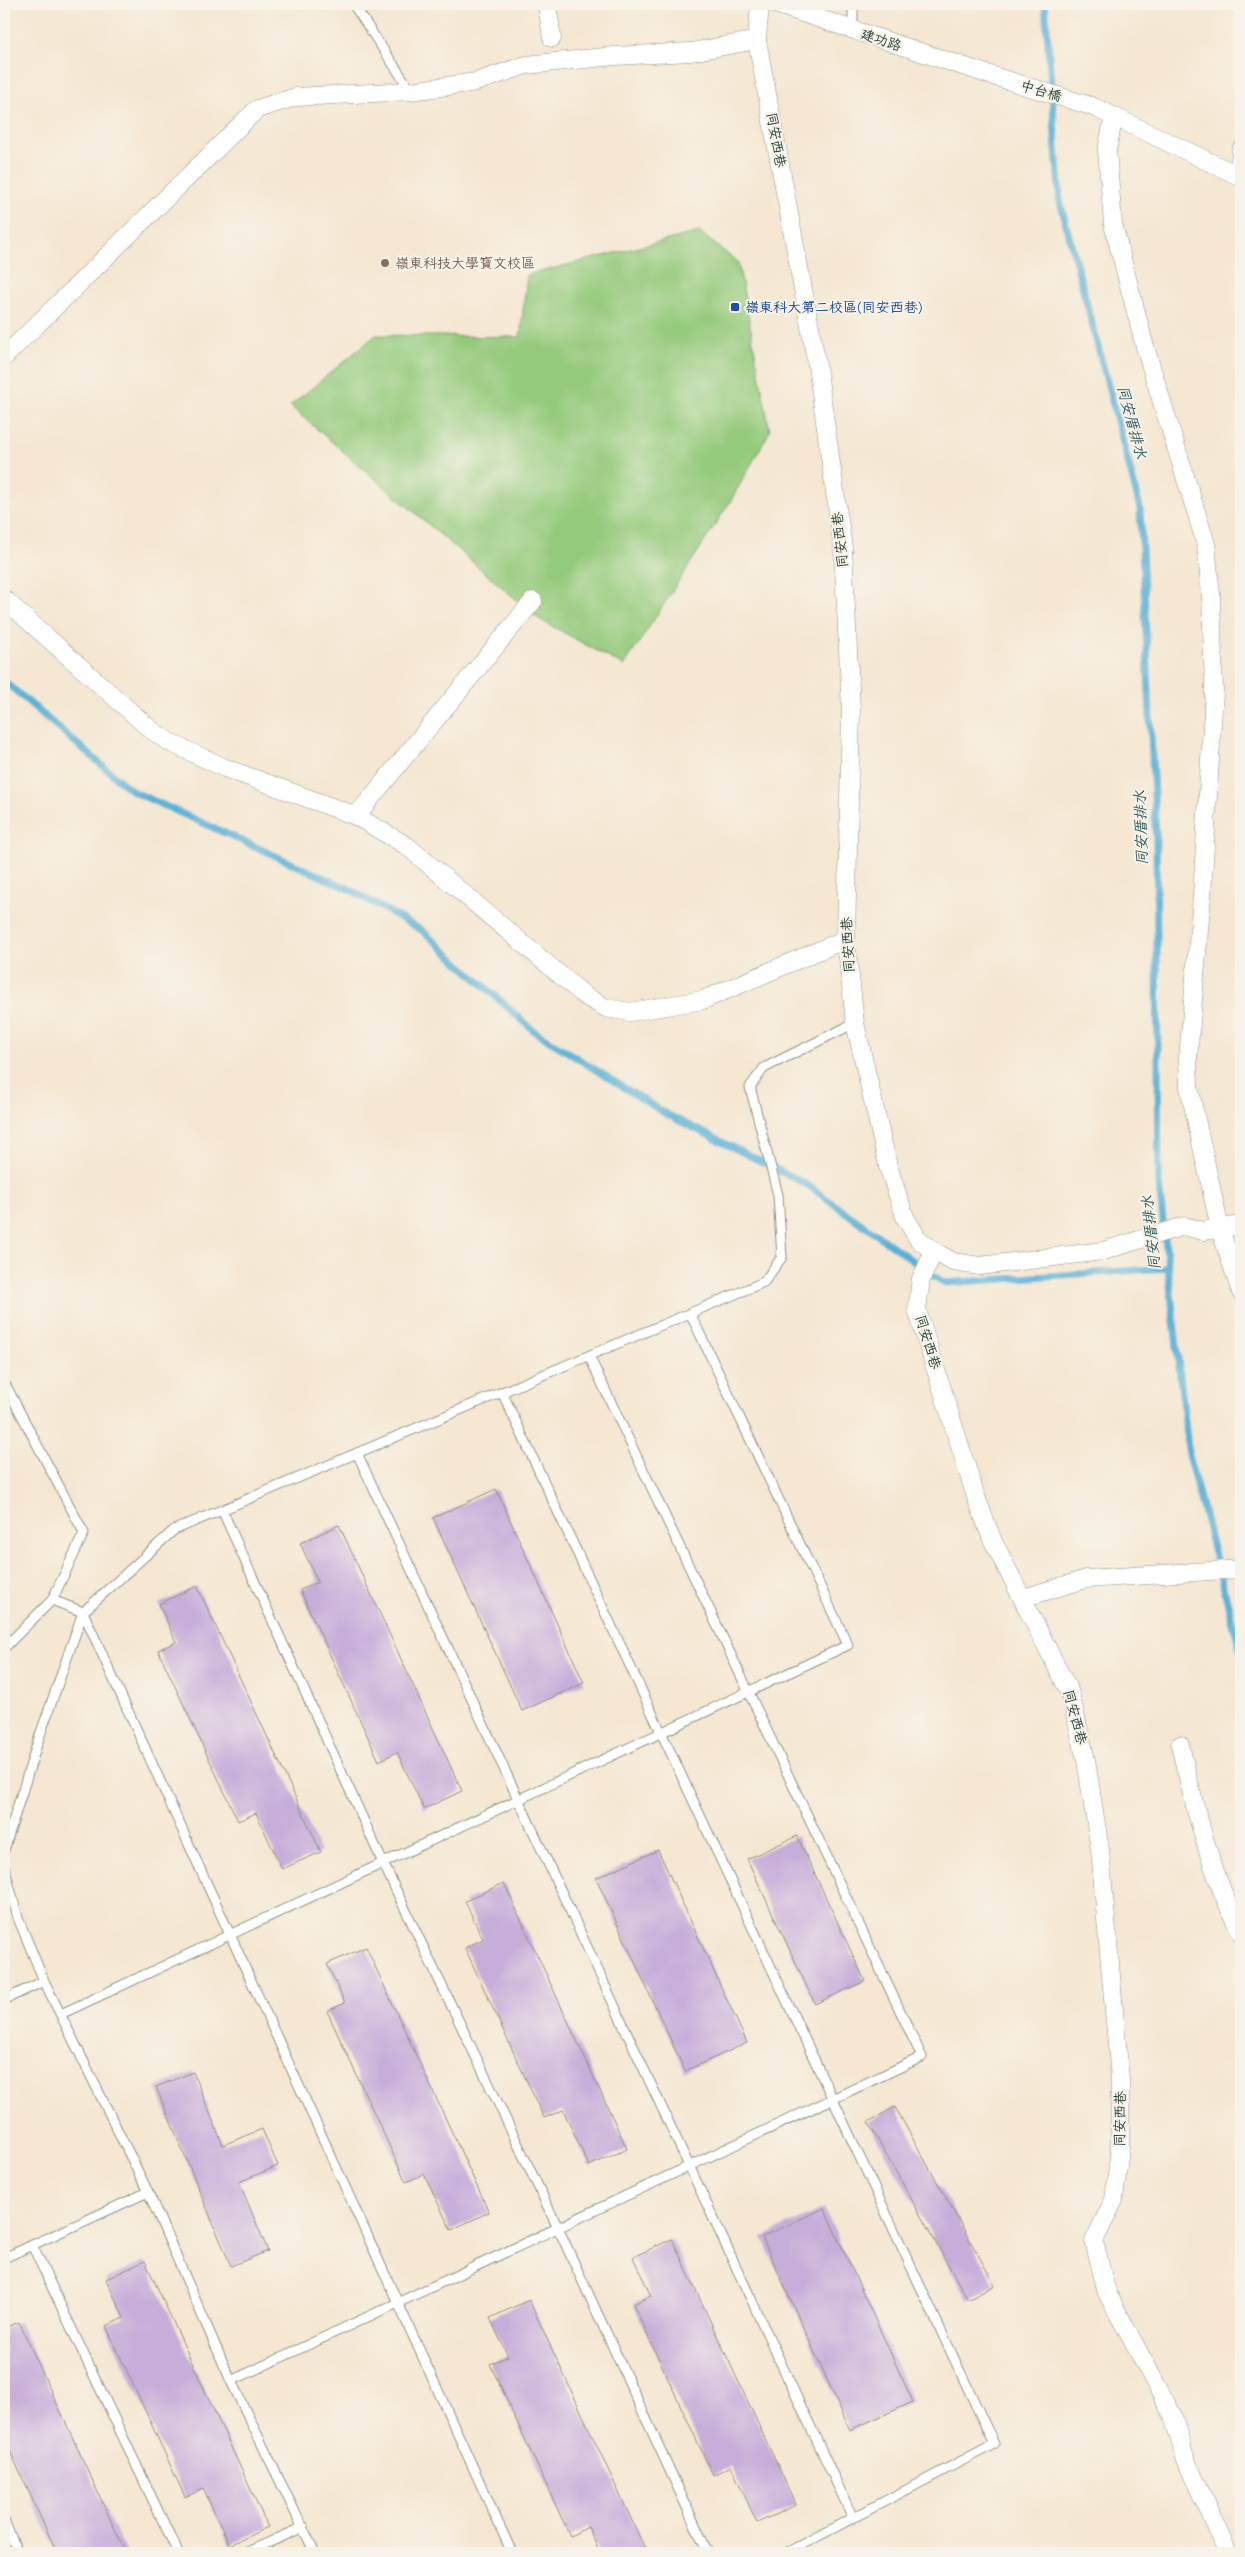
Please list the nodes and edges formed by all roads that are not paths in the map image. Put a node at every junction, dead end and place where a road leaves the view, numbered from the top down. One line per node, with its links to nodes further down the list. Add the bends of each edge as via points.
1 (353, 4): 10 (lane)
2 (546, 4): 7 (street)
3 (760, 4): 8 (street, 同安西巷)
4 (775, 4): 6 (street, 建功路)
5 (853, 4): 6 (lane)
6 (853, 30): 9 (street, 建功路)
7 (552, 38)
8 (758, 40): 10 (street, via 691,52 526,65 476,82); 18 (street, 同安西巷, via 817,365 843,548 851,710)
9 (987, 74): 11 (street, 中台橋)
10 (411, 91): 14 (street, via 296,96 257,108)
11 (1114, 116): 13 (street); 21 (street, via 1107,150 1113,224 1144,348 1206,544 1211,595 1214,692 1188,1058 1189,1087)
12 (1241, 150): 13 (street)
13 (1240, 176)
14 (4, 357)
15 (4, 599): 17 (street, via 150,730 169,742 225,768)
16 (534, 602): 17 (street)
17 (356, 816): 18 (street, via 407,846 585,996 606,1008 630,1012 703,1000)
18 (846, 939): 19 (street, 同安西巷)
19 (854, 1022): 22 (street, 同安西巷, via 886,1157 904,1217 918,1239); 24 (lane, via 764,1068 750,1087 778,1195 782,1257 764,1282)
20 (1241, 1225): 21 (street)
21 (1220, 1230): 22 (street, via 1203,1231 1184,1226 1102,1251 980,1266 952,1262); 23 (street)
22 (934, 1251): 31 (street, 同安西巷, via 921,1279 917,1310 976,1497 992,1539)
23 (1241, 1292)
24 (690, 1313): 25 (lane); 35 (lane, via 848,1645)
25 (589, 1356): 27 (lane); 35 (lane)
26 (4, 1382): 32 (lane, via 84,1533)
27 (502, 1392): 28 (lane); 36 (lane)
28 (357, 1454): 29 (lane); 38 (lane)
29 (222, 1510): 33 (lane, via 174,1530); 40 (lane)
30 (1241, 1569): 31 (street, via 1086,1579)
31 (1023, 1598): 65 (street, 同安西巷, via 1070,1692 1086,1760 1100,1850 1120,2079 1120,2138 1114,2200 1094,2241 1107,2292 1173,2416 1185,2458)
32 (52, 1600): 33 (lane); 34 (lane)
33 (83, 1612): 39 (lane); 43 (lane)
34 (4, 1648)
35 (749, 1692): 36 (lane); 47 (lane, via 922,2056)
36 (661, 1733): 38 (lane); 47 (lane)
37 (1180, 1745): 42 (street, via 1199,1825)
38 (518, 1800): 40 (lane); 48 (lane)
39 (4, 1850)
40 (383, 1863): 43 (lane); 50 (lane)
41 (4, 1866): 44 (lane, via 18,1918)
42 (1241, 1933)
43 (228, 1936): 46 (lane); 53 (lane)
44 (44, 1981): 45 (lane); 46 (lane)
45 (4, 2000)
46 (62, 2014): 49 (lane)
47 (832, 2098): 48 (lane); 55 (lane, via 994,2444)
48 (688, 2166): 50 (lane); 55 (lane)
49 (148, 2192): 51 (lane); 54 (lane)
50 (558, 2228): 53 (lane); 63 (lane)
51 (32, 2245): 52 (lane); 59 (lane)
52 (4, 2258)
53 (400, 2302): 54 (lane); 62 (lane)
54 (231, 2381): 57 (lane)
55 (852, 2518): 64 (lane)
56 (4, 2521): 58 (lane)
57 (304, 2527): 60 (lane); 61 (lane)
58 (18, 2553)
59 (178, 2553)
60 (245, 2553)
61 (315, 2553)
62 (512, 2553)
63 (708, 2553)
64 (786, 2553)
65 (1228, 2553)

